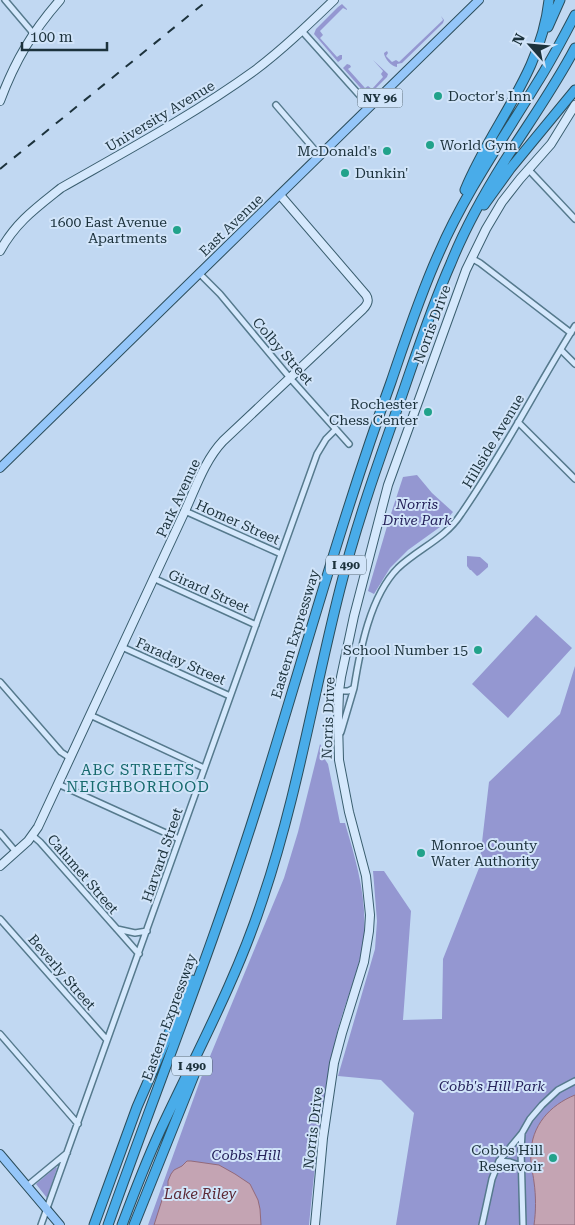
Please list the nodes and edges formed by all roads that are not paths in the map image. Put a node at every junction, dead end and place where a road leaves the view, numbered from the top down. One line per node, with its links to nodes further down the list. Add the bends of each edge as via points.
1 (5, 0): 9 (street)
2 (60, 0): 9 (street)
3 (334, 0): 8 (street, University Avenue)
4 (479, 0): 16 (main road, East Avenue / NY 96)
5 (549, 0): 11 (highway)
6 (560, 0): 11 (highway)
7 (575, 15): 23 (highway, Eastern Expressway / I 490, via 539,80 478,176)
8 (302, 31): 16 (street); 22 (street, University Avenue, via 255,70 207,103 61,188 25,217)
9 (33, 33): 13 (street)
10 (575, 48): 21 (highway, I 490)
11 (536, 56): 23 (highway, via 475,166)
12 (575, 90): 21 (highway, via 510,169)
13 (0, 101)
14 (575, 105): 18 (street, Norris Drive, via 553,140)
15 (276, 106): 17 (street)
16 (370, 107): 17 (main road, East Avenue / NY 96)
17 (320, 156): 19 (main road, East Avenue / NY 96)
18 (528, 169): 20 (street); 24 (street, Norris Drive, via 499,207)
19 (280, 194): 25 (main road, East Avenue / NY 96); 30 (street, Park Avenue, via 368,301)
20 (575, 218)
21 (464, 234): 60 (highway, I 490, via 437,296 364,506 338,596 281,840 254,924)
22 (0, 251)
23 (440, 251): 55 (highway, Eastern Expressway / I 490, via 358,476 261,795)
24 (471, 258): 27 (street); 43 (street, Norris Drive, via 388,485 354,616)
25 (199, 273): 30 (street, Colby Street); 34 (main road, East Avenue / NY 96)
26 (575, 326): 27 (street, Hillside Avenue)
27 (571, 332): 28 (street, Hillside Avenue)
28 (561, 350): 29 (street); 31 (street, Hillside Avenue)
29 (575, 364)
30 (290, 378): 32 (street, Colby Street); 36 (street, Park Avenue, via 218,447)
31 (518, 422): 35 (street); 42 (street, Hillside Avenue, via 454,525 398,568 384,588 365,632)
32 (336, 429): 33 (street, Colby Street); 37 (street, Harvard Street, via 317,454)
33 (349, 444)
34 (0, 468)
35 (575, 479)
36 (185, 511): 37 (street, Homer Street); 38 (street, Park Avenue)
37 (281, 554): 39 (street, Harvard Street)
38 (154, 578): 39 (street, Girard Street); 40 (street, Park Avenue)
39 (256, 625): 44 (street, Harvard Street)
40 (122, 647): 44 (street, Faraday Street); 45 (street, Park Avenue)
41 (0, 682): 47 (street, via 61,752)
42 (354, 688): 43 (street); 46 (street, Hillside Avenue)
43 (339, 691): 46 (street, Norris Drive)
44 (230, 696): 48 (street, Harvard Street)
45 (90, 715): 47 (street, Park Avenue); 48 (street)
46 (338, 745): 78 (street, Norris Drive, via 345,796 366,876 370,915 364,962 334,1063)
47 (70, 758): 49 (street, Park Avenue)
48 (204, 768): 52 (street, Harvard Street)
49 (58, 784): 51 (street, Park Avenue); 52 (street)
50 (0, 833): 53 (street)
51 (33, 836): 53 (street, Park Avenue); 57 (street, Calumet Street)
52 (179, 839): 58 (street, Harvard Street)
53 (16, 852): 54 (street, Park Avenue)
54 (0, 866)
55 (221, 914): 74 (highway, via 137,1107); 75 (highway, Eastern Expressway / I 490)
56 (0, 919): 62 (street, Beverly Street)
57 (116, 929): 58 (street, Calumet Street, via 135,933); 59 (street, Calumet Street)
58 (147, 931): 59 (street, Harvard Street)
59 (139, 954): 62 (street, Harvard Street)
60 (228, 987): 76 (highway, I 490, via 153,1148); 77 (highway)
61 (0, 1034): 64 (street)
62 (107, 1040): 64 (street, Harvard Street)
63 (575, 1081): 65 (street, via 558,1090 542,1105)
64 (78, 1124): 66 (street, Harvard Street)
65 (522, 1133): 68 (street); 69 (street)
66 (68, 1153): 70 (street); 71 (street, Harvard Street)
67 (0, 1154): 70 (main road)
68 (499, 1162): 69 (street); 79 (street)
69 (521, 1166): 80 (street)
70 (27, 1186): 71 (main road)
71 (47, 1209): 72 (street, Harvard Street); 73 (main road)
72 (41, 1225)
73 (60, 1225)
74 (94, 1225)
75 (108, 1225)
76 (122, 1225)
77 (134, 1225)
78 (315, 1225)
79 (482, 1225)
80 (522, 1225)

